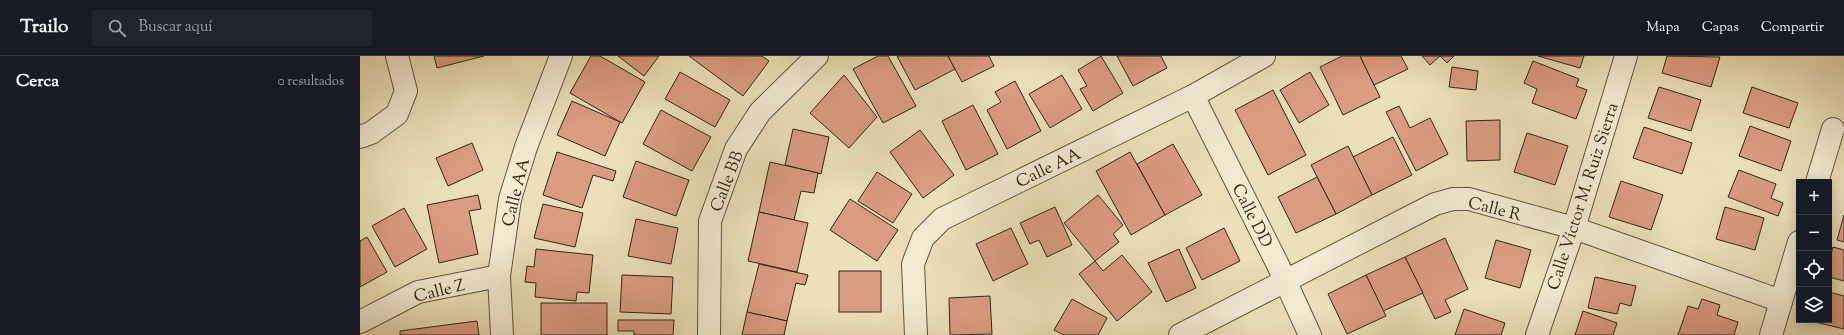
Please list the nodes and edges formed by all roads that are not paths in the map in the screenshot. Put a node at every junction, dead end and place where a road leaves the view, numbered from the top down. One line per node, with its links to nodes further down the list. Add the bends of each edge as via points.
1 (397, 56): 8 (street, via 406,91 397,114 371,133)
2 (561, 56): 12 (street, Calle AA, via 526,148 510,199)
3 (817, 56): 17 (street, Calle BB, via 760,112 736,149 710,221)
4 (1264, 56): 6 (street, Calle AA)
5 (1626, 56): 10 (street, Calle Víctor M. Ruiz Sierra)
6 (1193, 96): 13 (street, Calle DD); 18 (street, Calle AA, via 942,219 924,238 913,264)
7 (1833, 129): 9 (street)
8 (360, 137)
9 (1818, 179)
10 (1574, 228): 13 (street, Calle R, via 1469,199 1453,200 1435,204); 14 (street, Calle R); 21 (street, Calle Víctor M. Ruiz Sierra)
11 (1796, 251): 14 (street)
12 (499, 276): 15 (street, Calle Z, via 418,292); 16 (street, Calle AA)
13 (1285, 280): 19 (street, Calle R); 20 (street, Calle DD)
14 (1781, 301): 22 (street)
15 (360, 322)
16 (502, 335)
17 (709, 335)
18 (916, 335)
19 (1180, 335)
20 (1310, 335)
21 (1537, 335)
22 (1771, 335)

